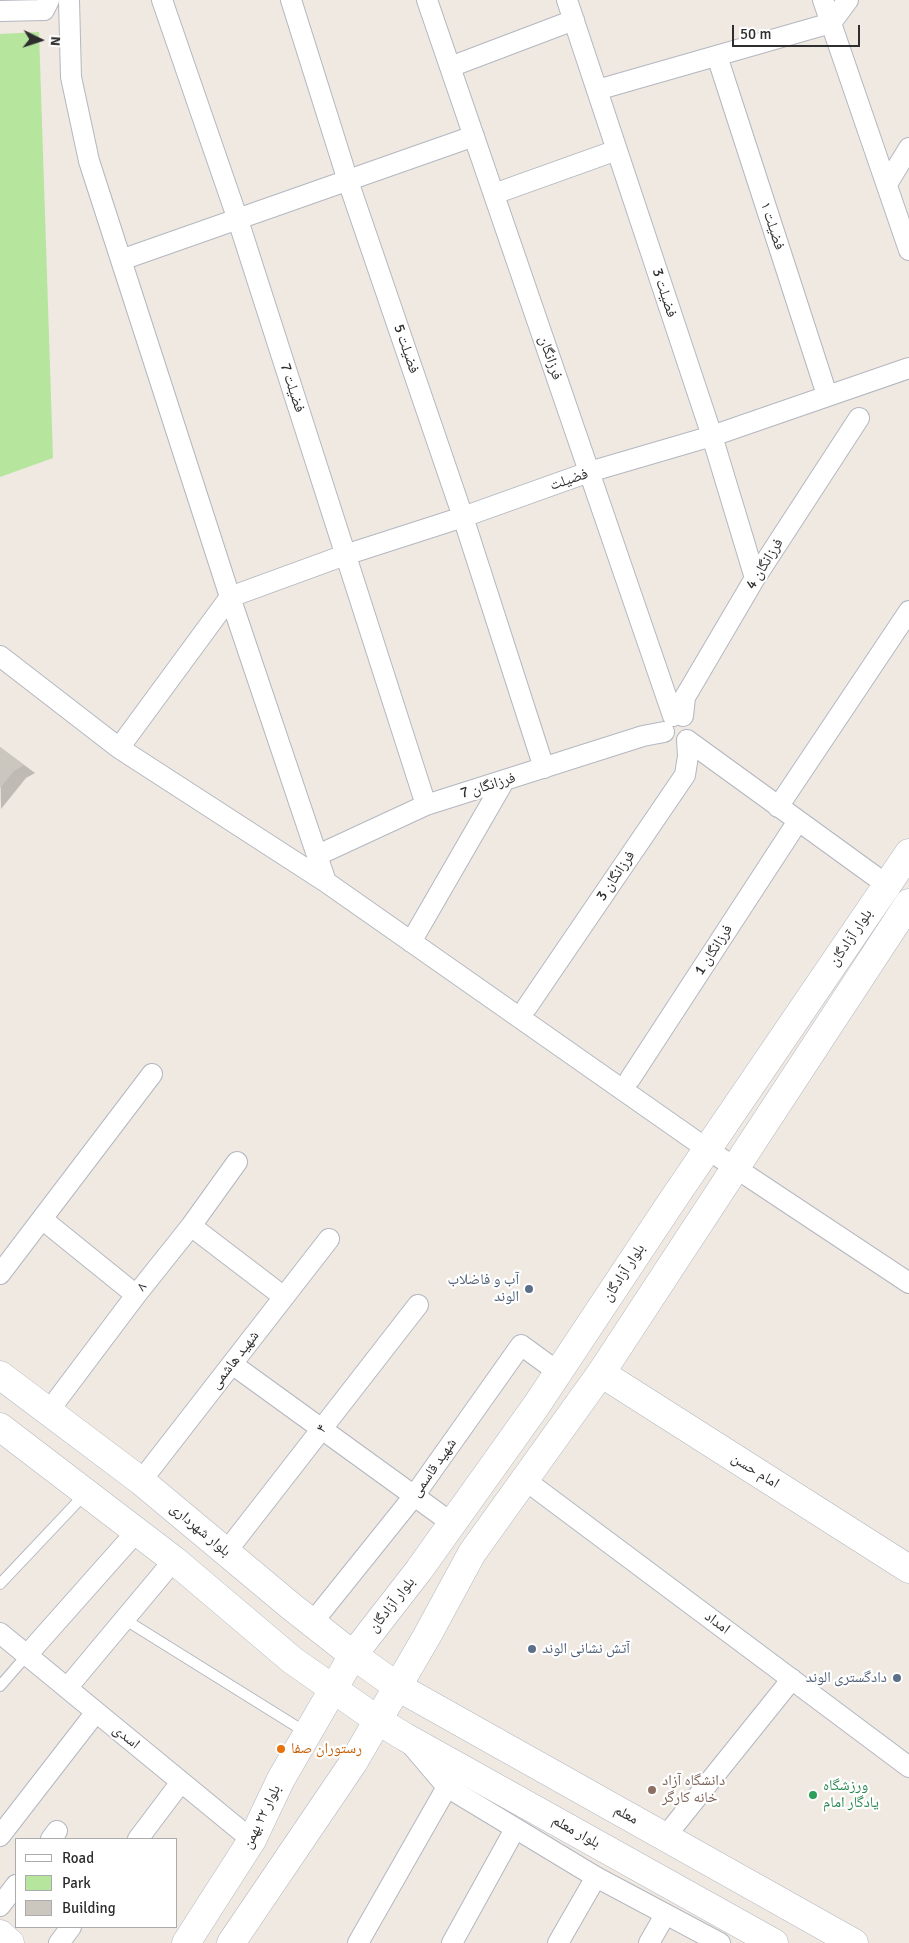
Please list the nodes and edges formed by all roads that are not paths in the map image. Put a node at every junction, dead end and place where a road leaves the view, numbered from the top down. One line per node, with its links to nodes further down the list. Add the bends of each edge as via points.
1 (69, 0): 23 (street, via 71,77 89,161)
2 (162, 0): 21 (street, فضیلت 7)
3 (291, 0): 18 (street, فضیلت 5)
4 (427, 0): 13 (street, فرزانگان)
5 (567, 0): 10 (street, فضیلت 3)
6 (824, 0): 11 (street)
7 (848, 0): 11 (street)
8 (47, 5): 9 (street)
9 (0, 11)
10 (574, 20): 13 (street); 14 (street, فضیلت 3)
11 (831, 23): 12 (street); 19 (street)
12 (717, 56): 14 (street); 25 (street, فضیلت ۱)
13 (450, 67): 15 (street, فرزانگان)
14 (597, 90): 17 (street, فضیلت 3)
15 (474, 136): 18 (street); 20 (street, فرزانگان)
16 (909, 148): 19 (street)
17 (616, 150): 20 (street); 27 (street, فضیلت 3)
18 (348, 181): 21 (street); 29 (street, فضیلت 5)
19 (887, 184): 22 (street)
20 (494, 194): 28 (street, فرزانگان)
21 (238, 220): 23 (street); 30 (street, فضیلت 7)
22 (909, 250)
23 (121, 260): 32 (street)
24 (909, 368): 25 (street, فضیلت)
25 (827, 396): 27 (street, فضیلت)
26 (859, 418): 31 (street, فرزانگان 4)
27 (712, 436): 28 (street, فضیلت); 31 (street, فضیلت 3)
28 (590, 472): 29 (street, فضیلت); 35 (street, فرزانگان)
29 (463, 517): 30 (street, فضیلت); 38 (street, فضیلت 5)
30 (345, 555): 32 (street, فضیلت); 40 (street, فضیلت 7)
31 (756, 578): 35 (street, فرزانگان 4)
32 (230, 597): 37 (street); 44 (street)
33 (909, 611): 41 (street)
34 (0, 656): 37 (street)
35 (673, 721): 36 (street, via 669,740 678,743); 38 (street, فرزانگان 7, via 643,736)
36 (687, 740): 41 (street); 49 (street, فرزانگان 3, via 685,776)
37 (119, 748): 45 (street)
38 (544, 768): 39 (street, فرزانگان 7)
39 (504, 781): 40 (street, فرزانگان 7); 48 (street)
40 (426, 805): 44 (street, فرزانگان 7)
41 (778, 806): 42 (street)
42 (798, 821): 46 (street); 51 (street, فرزانگان 1)
43 (909, 853): 46 (street, بلوار آزادگان)
44 (318, 855): 45 (street)
45 (326, 882): 48 (street)
46 (887, 885): 52 (street, بلوار آزادگان)
47 (909, 903): 54 (street, بلوار آزادگان)
48 (411, 942): 52 (street)
49 (527, 1007)
50 (152, 1074): 55 (street)
51 (630, 1079)
52 (707, 1149): 54 (street); 64 (street, بلوار آزادگان)
53 (237, 1162): 56 (street, ۸)
54 (735, 1168): 59 (street); 65 (street, بلوار آزادگان)
55 (42, 1219): 58 (street); 60 (street)
56 (191, 1226): 60 (street, ۸); 61 (street)
57 (329, 1238): 61 (street, شهید هاشمی)
58 (0, 1274)
59 (909, 1283)
60 (136, 1295): 67 (street, ۸)
61 (284, 1297): 63 (street, شهید هاشمی)
62 (418, 1305): 69 (street, ۴)
63 (232, 1364): 69 (street); 71 (street, شهید هاشمی)
64 (558, 1372): 73 (street, شهید قاسمی, via 521,1345); 74 (street, بلوار آزادگان)
65 (601, 1373): 70 (street, بلوار آزادگان); 78 (street, امام حسن)
66 (0, 1376): 67 (street, بلوار شهرداری)
67 (48, 1412): 71 (street, بلوار شهرداری)
68 (0, 1427): 72 (street)
69 (322, 1429): 73 (street); 76 (street, ۴)
70 (525, 1480): 85 (street, امداد); 87 (street, بلوار آزادگان, via 472,1553)
71 (141, 1481): 76 (street, بلوار شهرداری)
72 (86, 1494): 75 (street); 79 (lane)
73 (414, 1496): 74 (street); 81 (street, شهید قاسمی)
74 (453, 1524): 84 (street, بلوار آزادگان)
75 (137, 1531): 77 (street); 83 (street)
76 (226, 1552): 81 (street, بلوار شهرداری)
77 (174, 1560): 80 (street); 89 (street, via 292,1660)
78 (909, 1569)
79 (0, 1584)
80 (124, 1619): 88 (street); 92 (lane)
81 (312, 1623): 84 (street, بلوار شهرداری)
82 (0, 1633): 83 (street, اسدی)
83 (27, 1655): 86 (lane); 88 (street, اسدی)
84 (353, 1655): 87 (street, بلوار شهرداری); 89 (street, بلوار آزادگان)
85 (792, 1679): 94 (street, امداد); 99 (street)
86 (0, 1686)
87 (398, 1687): 91 (street, بلوار آزادگان); 99 (street, معلم)
88 (66, 1688): 90 (street, اسدی)
89 (334, 1689): 91 (street); 92 (street, بلوار ۲۲ بهمن)
90 (96, 1712): 95 (street, اسدی); 98 (street)
91 (379, 1720): 93 (street, بلوار معلم); 109 (street)
92 (307, 1733): 101 (street, بلوار ۲۲ بهمن)
93 (405, 1737): 96 (street); 115 (street, بلوار معلم)
94 (909, 1767)
95 (181, 1782): 100 (street); 101 (street, اسدی)
96 (447, 1787): 97 (street); 110 (street)
97 (515, 1830): 102 (street); 111 (street)
98 (0, 1836)
99 (665, 1837): 116 (street, معلم)
100 (139, 1838)
101 (252, 1840): 108 (street, بلوار ۲۲ بهمن)
102 (596, 1877): 105 (street); 112 (street)
103 (15, 1886): 104 (street)
104 (0, 1906)
105 (665, 1915): 113 (street); 114 (street)
106 (70, 1928): 107 (street)
107 (59, 1943)
108 (186, 1943)
109 (231, 1943)
110 (358, 1943)
111 (452, 1943)
112 (558, 1943)
113 (649, 1943)
114 (720, 1943)
115 (774, 1943)
116 (854, 1943)

